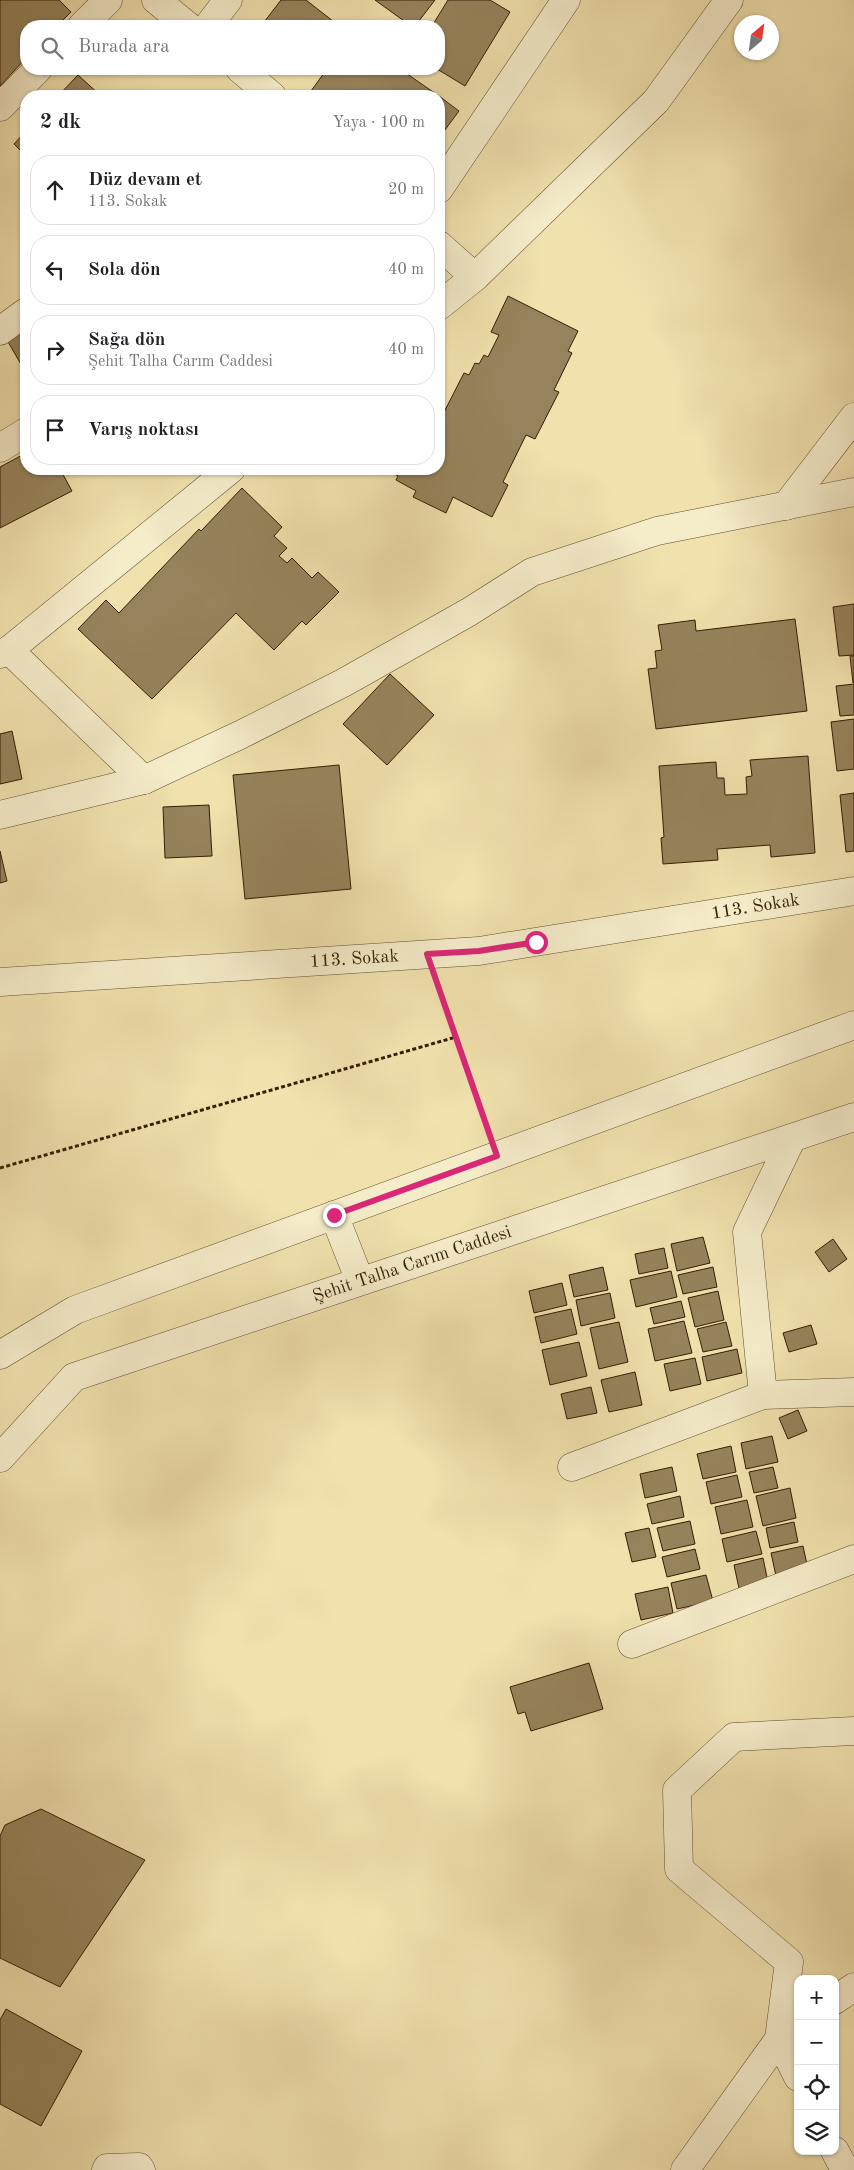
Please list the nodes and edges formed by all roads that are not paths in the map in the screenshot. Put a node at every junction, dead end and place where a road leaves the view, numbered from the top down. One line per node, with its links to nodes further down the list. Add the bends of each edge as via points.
1 (108, 0): 6 (street)
2 (156, 0): 7 (street)
3 (228, 0): 8 (street)
4 (566, 0): 13 (street)
5 (721, 3): 15 (street, via 656,102)
6 (88, 20)
7 (181, 20)
8 (213, 20)
9 (32, 75): 12 (street)
10 (246, 75): 11 (street)
11 (259, 90)
12 (0, 107)
13 (445, 180)
14 (445, 250): 15 (street)
15 (475, 277): 16 (street)
16 (445, 301)
17 (20, 316): 18 (street)
18 (0, 331)
19 (854, 417): 24 (street)
20 (20, 436): 21 (street)
21 (0, 448)
22 (224, 475): 25 (street)
23 (854, 492): 24 (street)
24 (786, 506): 26 (street, via 657,531 532,572 469,612 343,683)
25 (5, 652): 26 (street)
26 (144, 780): 27 (street)
27 (0, 815)
28 (854, 891): 29 (street, 113. Sokak, via 479,951)
29 (0, 982)
30 (854, 1025): 33 (street)
31 (854, 1117): 32 (street, Şehit Talha Carım Caddesi)
32 (792, 1138): 34 (street, Şehit Talha Carım Caddesi); 37 (street, via 747,1232)
33 (334, 1215): 34 (street); 35 (street, via 75,1310)
34 (360, 1281): 38 (street, Şehit Talha Carım Caddesi, via 74,1376)
35 (0, 1355)
36 (854, 1392): 37 (street)
37 (763, 1395): 39 (street)
38 (0, 1458)
39 (572, 1467)
40 (854, 1559): 41 (street)
41 (632, 1644)
42 (854, 1731): 45 (street, via 734,1737 677,1790 679,1868 789,1962)
43 (854, 1987): 44 (street)
44 (839, 1997)
45 (788, 2032): 46 (street); 50 (street)
46 (795, 2065)
47 (838, 2155): 51 (street)
48 (107, 2169): 49 (street, via 139,2167)
49 (141, 2170)
50 (685, 2170)
51 (845, 2170)

